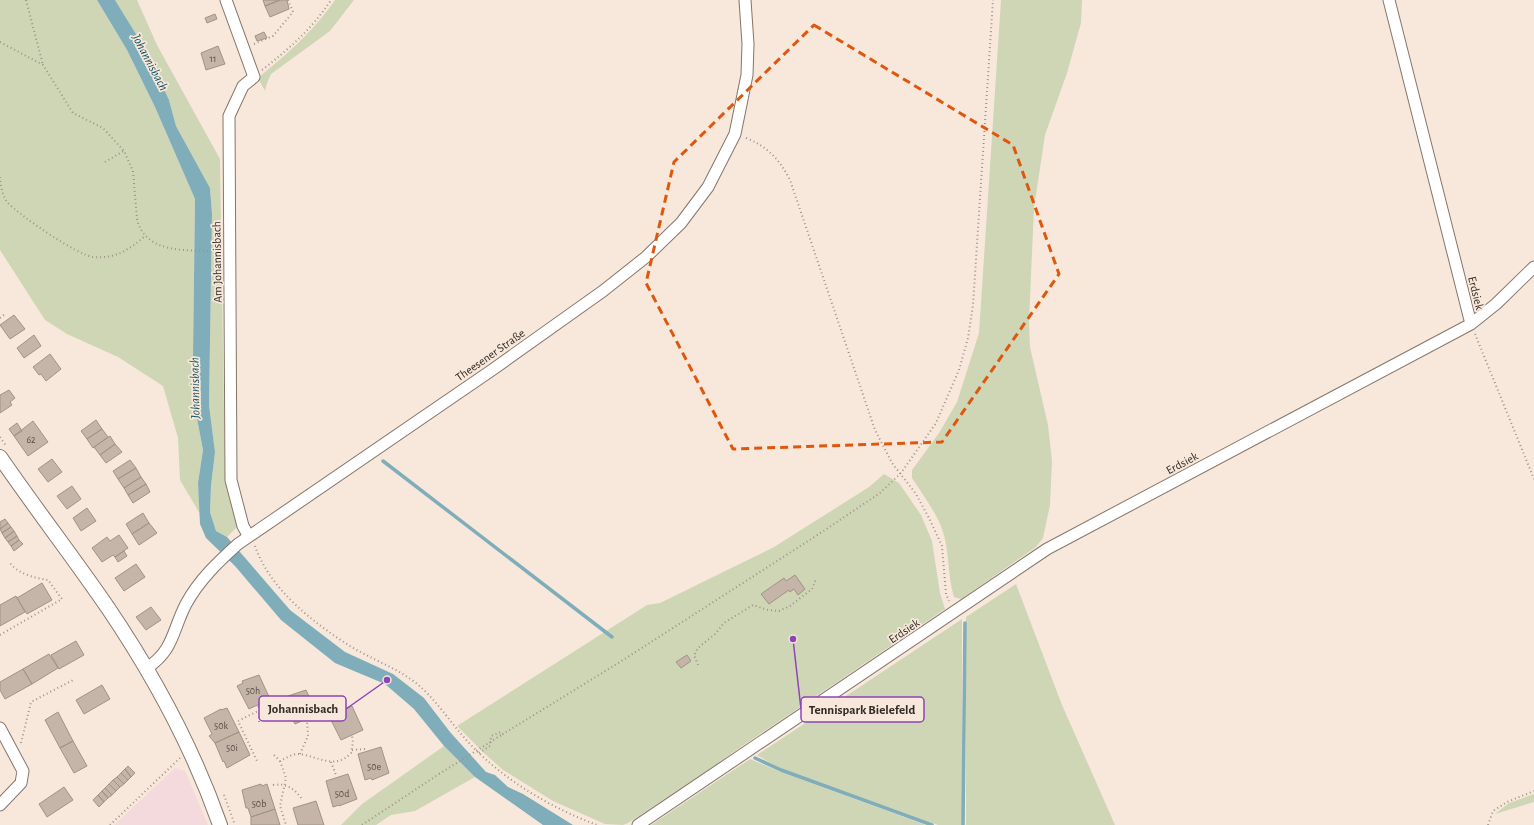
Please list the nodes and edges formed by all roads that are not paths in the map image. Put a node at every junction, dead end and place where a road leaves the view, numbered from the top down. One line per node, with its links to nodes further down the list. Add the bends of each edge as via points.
1 (226, 0): 7 (street, Am Johannisbach, via 254,77 243,86 229,116 231,480 243,526)
2 (745, 0): 7 (street, Theesener Straße, via 747,75 735,134 708,187 681,223 646,257 603,291 492,370)
3 (1389, 0): 5 (street, Erdsiek)
4 (1534, 267): 5 (street, via 1496,304)
5 (1470, 324): 12 (street, Erdsiek, via 1047,549)
6 (0, 457): 8 (main road, via 108,608)
7 (248, 535): 8 (street, Theesener Straße, via 205,575 187,604 167,650)
8 (147, 668): 11 (main road, via 190,749)
9 (0, 728): 10 (street, via 23,771 21,783)
10 (0, 805)
11 (220, 825)
12 (638, 825)

